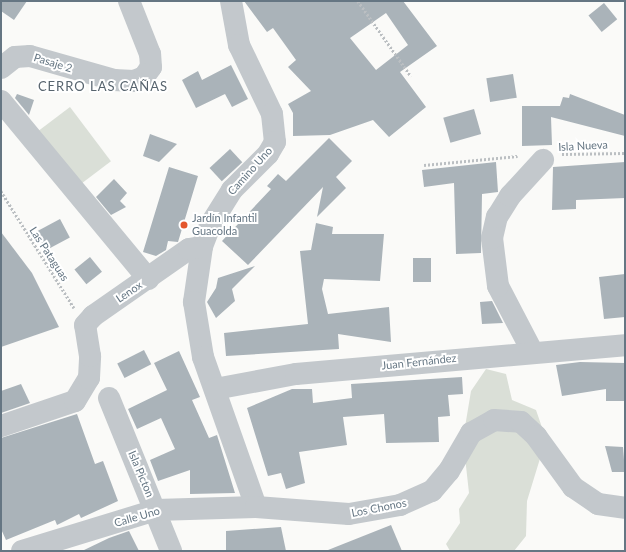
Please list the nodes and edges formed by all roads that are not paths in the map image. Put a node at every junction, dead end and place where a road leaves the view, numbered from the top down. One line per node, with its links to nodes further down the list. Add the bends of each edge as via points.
1 (129, 1): 3 (street, Pasaje 2, via 150,54 151,67 144,77 120,81 30,56 15,57)
2 (231, 1): 6 (street, Camino Uno, via 239,45 272,114 274,142 268,154 222,203)
3 (1, 68)
4 (1, 101): 7 (street)
5 (543, 160): 9 (street, via 510,196 497,217 492,238 498,286)
6 (202, 247): 7 (street, Lenox, via 188,249); 10 (street, Camino Uno, via 194,302 198,337)
7 (148, 279): 12 (street, Lenox, via 93,316 85,325 90,356 89,378 75,401)
8 (625, 345): 9 (street, Juan Fernández)
9 (532, 351): 10 (street, Juan Fernández, via 296,374)
10 (214, 389): 13 (street)
11 (109, 398): 15 (street, Isla Picton)
12 (1, 426)
13 (256, 507): 14 (street, Los Chonos, via 349,514 416,500 432,491 449,471 476,429 494,420 507,420 521,422 536,436 561,475 583,495 598,504); 15 (street, Calle Uno)
14 (625, 508)
15 (156, 510): 16 (street, Calle Uno); 17 (street, Isla Picton)
16 (22, 551)
17 (170, 551)

